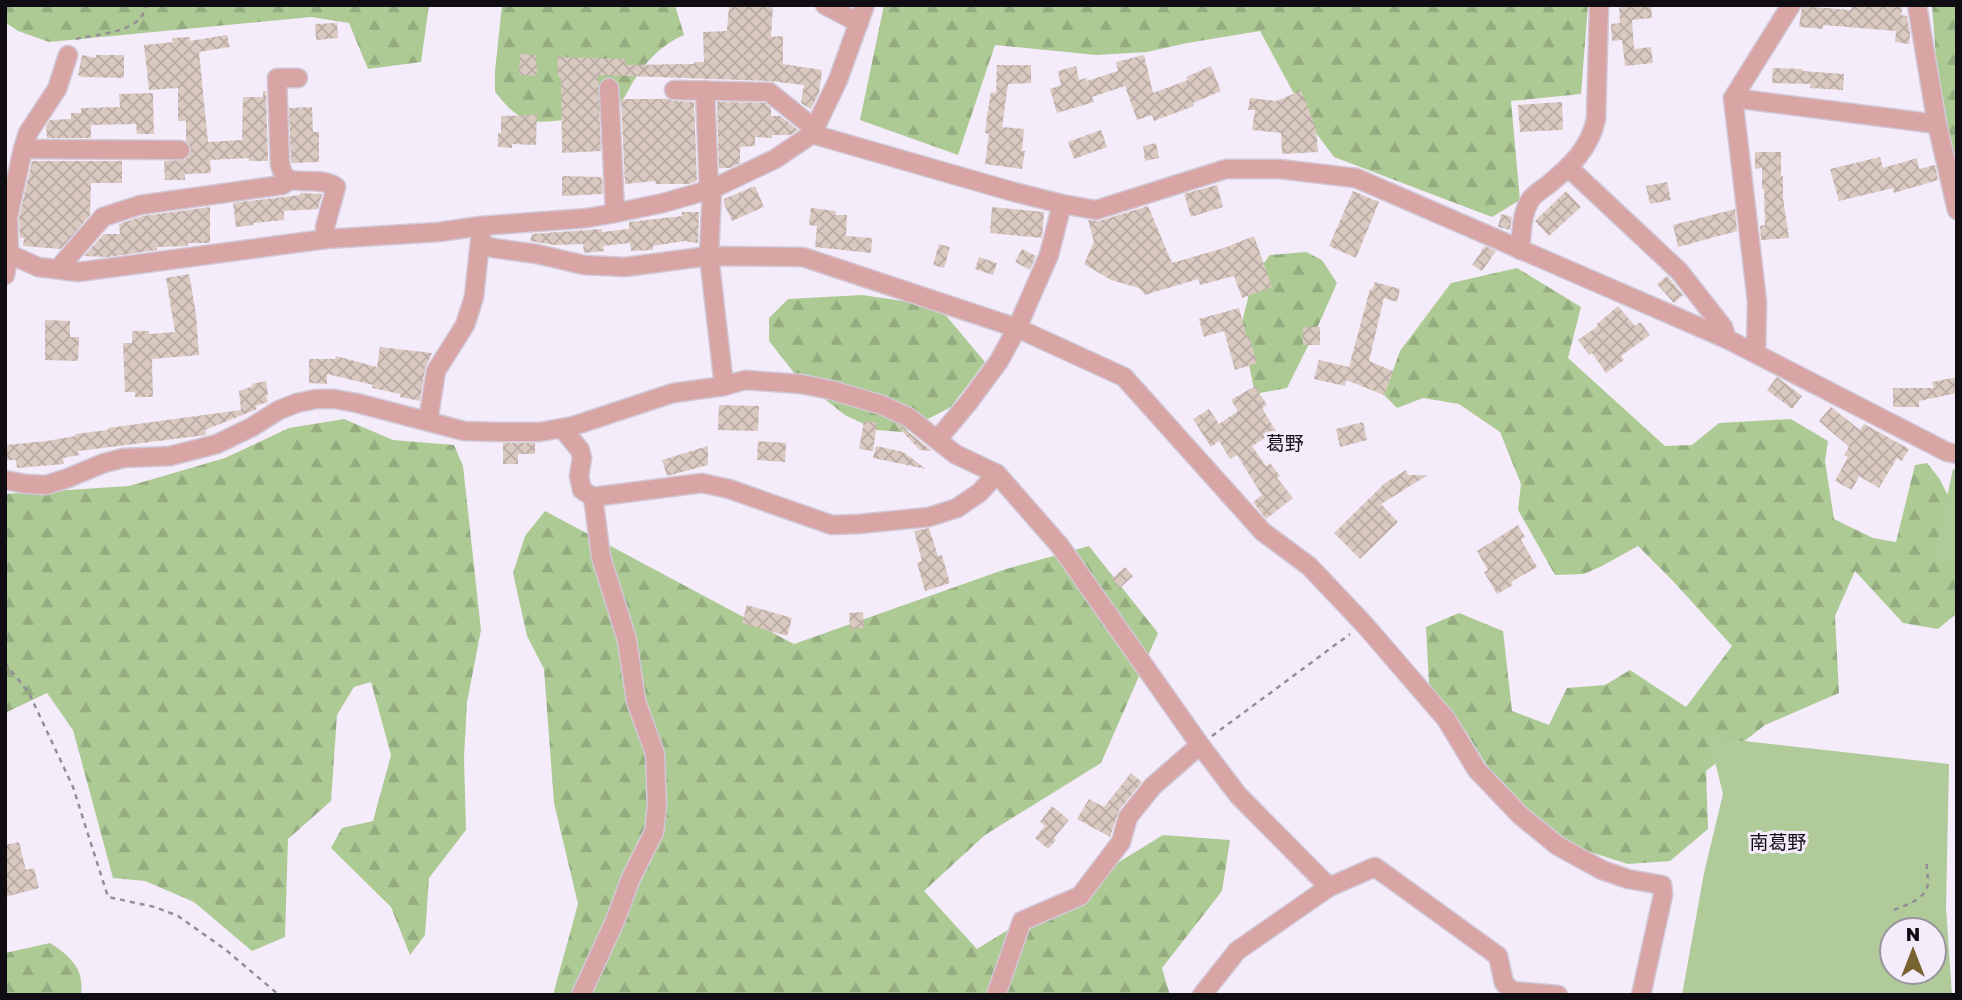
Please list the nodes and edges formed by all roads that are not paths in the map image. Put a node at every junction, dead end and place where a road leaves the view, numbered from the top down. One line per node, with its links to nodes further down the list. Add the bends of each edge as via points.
1 (825, 5): 6 (street)
2 (865, 5): 6 (street)
3 (1599, 5): 17 (street, via 1596,119 1593,134)
4 (1791, 5): 12 (street)
5 (1917, 5): 13 (street)
6 (859, 23): 14 (street)
7 (68, 55): 15 (street, via 57,89 27,134)
8 (298, 78): 18 (street, via 277,78 280,165)
9 (609, 88): 22 (street)
10 (674, 90): 11 (street)
11 (705, 90): 14 (street, via 769,92); 19 (street)
12 (1733, 98): 13 (street); 32 (street, via 1758,301)
13 (1937, 124): 21 (street)
14 (814, 132): 19 (street, via 775,159); 20 (street)
15 (23, 149): 16 (street); 26 (street, via 8,217)
16 (180, 150)
17 (1569, 168): 25 (street, via 1530,199 1523,216); 31 (street, via 1679,271 1723,327)
18 (290, 180): 24 (street, via 329,181 336,187); 28 (street, via 282,185 140,205 103,217)
19 (711, 189): 22 (street); 27 (street)
20 (1062, 204): 25 (street, via 1096,210 1226,169 1279,169 1356,178); 30 (street, via 1049,255)
21 (1957, 210)
22 (615, 213): 23 (street)
23 (481, 235): 24 (street, via 439,232); 27 (street, via 493,248 584,265 625,267); 34 (street, via 474,297 465,325 436,371)
24 (326, 239): 28 (street, via 78,272)
25 (1520, 250): 31 (street)
26 (7, 253): 28 (street, via 38,267); 29 (street)
27 (709, 256): 30 (street, via 803,257); 33 (street)
28 (58, 269)
29 (5, 275)
30 (1017, 327): 36 (street, via 999,361); 48 (street, via 1125,377 1263,532 1309,566 1364,624 1446,719 1478,770 1520,815 1558,846 1602,870 1662,886)
31 (1727, 339): 32 (street)
32 (1756, 353): 37 (street)
33 (724, 386): 35 (street, via 673,393); 36 (street, via 771,380 831,390 908,417)
34 (428, 421): 35 (street, via 464,430 540,432); 39 (street, via 357,403 316,399 279,410 217,444 170,456 124,458 46,485)
35 (562, 428): 40 (street, via 580,450 582,490)
36 (937, 440): 38 (street)
37 (1957, 454)
38 (998, 474): 40 (street, via 957,508 929,517 832,526 702,483); 41 (street, via 1060,546)
39 (5, 480)
40 (593, 497): 44 (street, via 601,557 627,640 636,701 655,754 657,806 654,832)
41 (1200, 745): 42 (street, via 1238,795); 45 (street, via 1153,786 1128,817 1121,842 1080,896 1022,921)
42 (1329, 887): 43 (street, via 1375,867 1498,956 1504,984 1512,991); 46 (street, via 1237,951)
43 (1539, 994): 47 (street)
44 (581, 995)
45 (996, 995)
46 (1202, 995)
47 (1558, 995)
48 (1641, 995)

